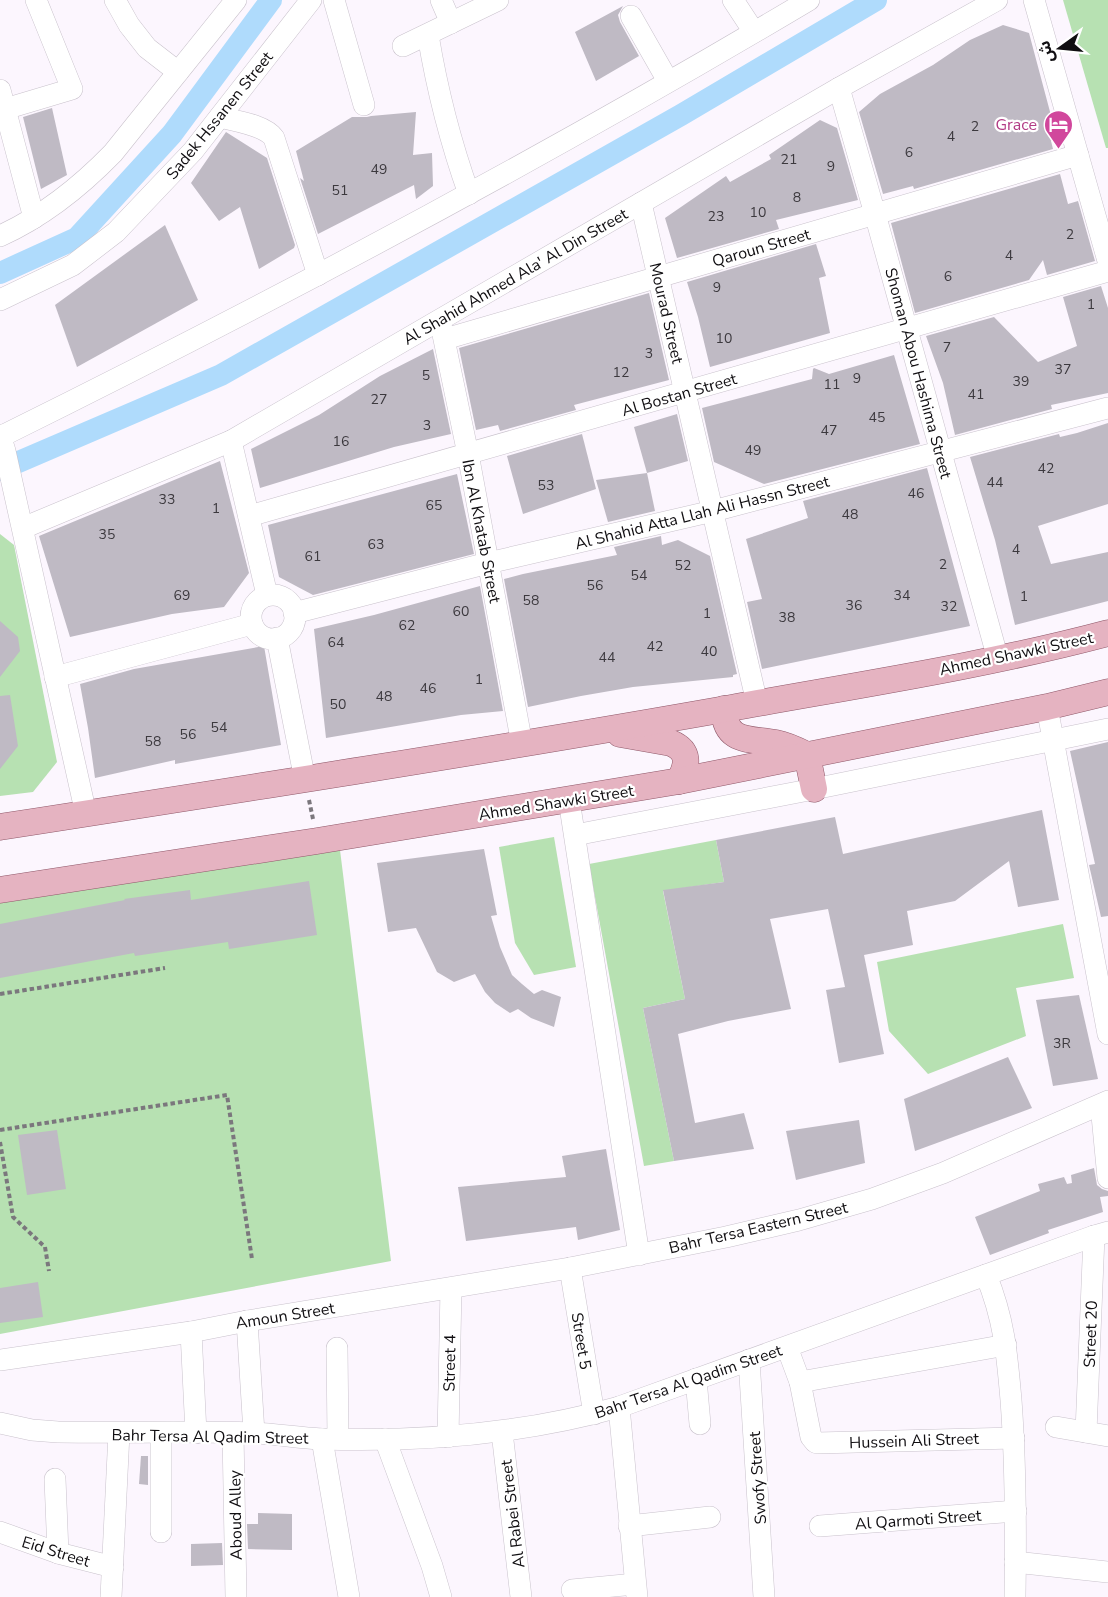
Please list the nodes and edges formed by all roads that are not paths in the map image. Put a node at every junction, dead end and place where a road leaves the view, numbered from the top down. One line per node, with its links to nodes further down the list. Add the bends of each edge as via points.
1 (36, 0): 20 (street, via 72,89)
2 (115, 0): 17 (street, via 147,48)
3 (236, 0): 17 (street)
4 (311, 0): 22 (street, Sadek Hssanen Street)
5 (334, 0): 21 (street)
6 (441, 0): 13 (street)
7 (498, 0): 13 (street)
8 (733, 0): 14 (street)
9 (997, 0): 19 (street, Al Shahid Ahmed Ala' Al Din Street)
10 (1034, 0): 23 (street)
11 (800, 2): 14 (street)
12 (631, 16): 18 (street)
13 (451, 23): 15 (street)
14 (754, 32): 18 (street)
15 (428, 34): 16 (street); 24 (street, via 444,115)
16 (403, 46)
17 (178, 72): 27 (street, via 91,176)
18 (668, 81): 24 (street)
19 (838, 88): 25 (street, Al Shahid Ahmed Ala' Al Din Street); 26 (street, Shoman Abou Hashima Street)
20 (3, 100): 27 (street)
21 (364, 105)
22 (220, 117): 31 (street, via 272,134); 33 (street, Sadek Hssanen Street, via 116,232 73,265)
23 (1078, 155): 26 (street, Qaroun Street); 29 (street)
24 (469, 194): 31 (street)
25 (641, 203): 32 (street, Mourad Street); 34 (street, Al Shahid Ahmed Ala' Al Din Street)
26 (875, 214): 32 (street, Qaroun Street); 35 (street, Shoman Abou Hashima Street)
27 (34, 218): 28 (street)
28 (0, 236)
29 (1108, 261)
30 (1108, 271): 35 (street, Al Bostan Street)
31 (318, 275): 38 (street)
32 (659, 277): 34 (street, Qaroun Street); 36 (street, Mourad Street)
33 (0, 300)
34 (442, 329): 39 (street, Al Shahid Ahmed Ala' Al Din Street); 41 (street, Ibn Al Khatab Street)
35 (906, 329): 36 (street, Al Bostan Street); 40 (street, Shoman Abou Hashima Street)
36 (686, 392): 41 (street, Al Bostan Street); 42 (street, Mourad Street)
37 (1108, 408): 40 (street, Al Shahid Atta Llah Ali Hassn Street)
38 (1, 440): 44 (street)
39 (231, 441): 43 (street); 44 (street, Al Shahid Ahmed Ala' Al Din Street)
40 (940, 452): 42 (street, Al Shahid Atta Llah Ali Hassn Street); 51 (street, Shoman Abou Hashima Street)
41 (468, 454): 43 (street, Al Bostan Street); 45 (street, Ibn Al Khatab Street)
42 (713, 511): 45 (street, Al Shahid Atta Llah Ali Hassn Street); 54 (street, Mourad Street)
43 (249, 516): 46 (street)
44 (21, 522): 52 (street)
45 (488, 563): 47 (street, Al Shahid Atta Llah Ali Hassn Street); 60 (street, Ibn Al Khatab Street)
46 (267, 595): 47 (street, via 288,601); 48 (street, via 255,603)
47 (294, 613): 50 (street, via 293,627)
48 (252, 624): 50 (street, via 264,637); 52 (street)
49 (1108, 633): 51 (main road, Ahmed Shawki Street)
50 (277, 638): 62 (street)
51 (998, 659): 54 (main road, Ahmed Shawki Street)
52 (55, 677): 66 (street)
53 (1108, 692): 55 (main road, Ahmed Shawki Street)
54 (757, 703): 56 (main road, Ahmed Shawki Street)
55 (1047, 707): 59 (street); 61 (main road, Ahmed Shawki Street)
56 (724, 709): 58 (main road, Ahmed Shawki Street); 61 (main road, via 726,725 737,736 779,744)
57 (1108, 729): 59 (street)
58 (599, 731): 60 (main road, Ahmed Shawki Street); 63 (main road, via 677,745 686,762)
59 (1053, 740): 64 (street); 70 (street)
60 (522, 744): 62 (main road, Ahmed Shawki Street)
61 (807, 755): 63 (main road, Ahmed Shawki Street); 64 (main road)
62 (305, 780): 66 (main road, Ahmed Shawki Street)
63 (679, 781): 65 (main road, Ahmed Shawki Street)
64 (814, 789): 68 (street)
65 (569, 800): 68 (street); 69 (main road, Ahmed Shawki Street)
66 (86, 814): 67 (main road, Ahmed Shawki Street)
67 (0, 827)
68 (575, 835): 74 (street)
69 (0, 890)
70 (1108, 1034)
71 (1105, 1103): 72 (street); 74 (street, Bahr Tersa Eastern Street, via 872,1199 800,1220)
72 (1108, 1178)
73 (1101, 1234): 76 (street, Bahr Tersa Al Qadim Street); 78 (street, Street 20)
74 (639, 1255): 75 (street, Bahr Tersa Eastern Street)
75 (570, 1268): 77 (street, Amoun Street); 89 (street, Street 5)
76 (986, 1275): 81 (street); 82 (street, Bahr Tersa Al Qadim Street)
77 (451, 1288): 79 (street, Amoun Street); 100 (street, Street 4)
78 (1100, 1305): 94 (street, Street 20)
79 (247, 1321): 80 (street, Amoun Street); 98 (street, Aboud Alley)
80 (191, 1332): 84 (street, Amoun Street); 97 (street)
81 (1006, 1345): 87 (street); 101 (street)
82 (787, 1347): 85 (street, Bahr Tersa Al Qadim Street); 87 (street)
83 (337, 1348): 102 (street)
84 (0, 1360)
85 (749, 1360): 86 (street, Bahr Tersa Al Qadim Street); 122 (street, Swofy Street)
86 (696, 1379): 88 (street, Bahr Tersa Al Qadim Street); 91 (street)
87 (800, 1382): 101 (street, Hussein Ali Street, via 814,1442)
88 (619, 1407): 89 (street, Bahr Tersa Al Qadim Street); 107 (street)
89 (594, 1414): 93 (street, Bahr Tersa Al Qadim Street)
90 (0, 1423): 95 (street, Bahr Tersa Al Qadim Street, via 32,1430)
91 (700, 1424)
92 (1056, 1427): 94 (street)
93 (502, 1432): 100 (street, Bahr Tersa Al Qadim Street); 121 (street, Al Rabei Street)
94 (1086, 1432): 99 (street)
95 (119, 1433): 96 (street, Bahr Tersa Al Qadim Street); 113 (street)
96 (161, 1433): 97 (street, Bahr Tersa Al Qadim Street); 110 (street)
97 (196, 1433): 98 (street, Bahr Tersa Al Qadim Street)
98 (244, 1433): 102 (street, Bahr Tersa Al Qadim Street); 118 (street, Aboud Alley)
99 (1108, 1436)
100 (448, 1437): 103 (street, Bahr Tersa Al Qadim Street)
101 (1014, 1438): 105 (street)
102 (330, 1439): 103 (street, Bahr Tersa Al Qadim Street); 119 (street)
103 (386, 1439): 120 (street)
104 (55, 1479): 111 (street)
105 (1016, 1512): 108 (street, Al Qarmoti Street); 112 (street)
106 (710, 1517): 107 (street)
107 (629, 1526): 116 (street)
108 (820, 1526)
109 (0, 1532): 111 (street, Eid Street)
110 (161, 1532)
111 (58, 1553): 113 (street, Eid Street)
112 (1015, 1562): 114 (street); 123 (street)
113 (113, 1567): 117 (street)
114 (1108, 1572)
115 (572, 1590): 116 (street)
116 (636, 1590)
117 (111, 1597)
118 (236, 1597)
119 (350, 1597)
120 (441, 1597)
121 (521, 1597)
122 (764, 1597)
123 (1015, 1597)

